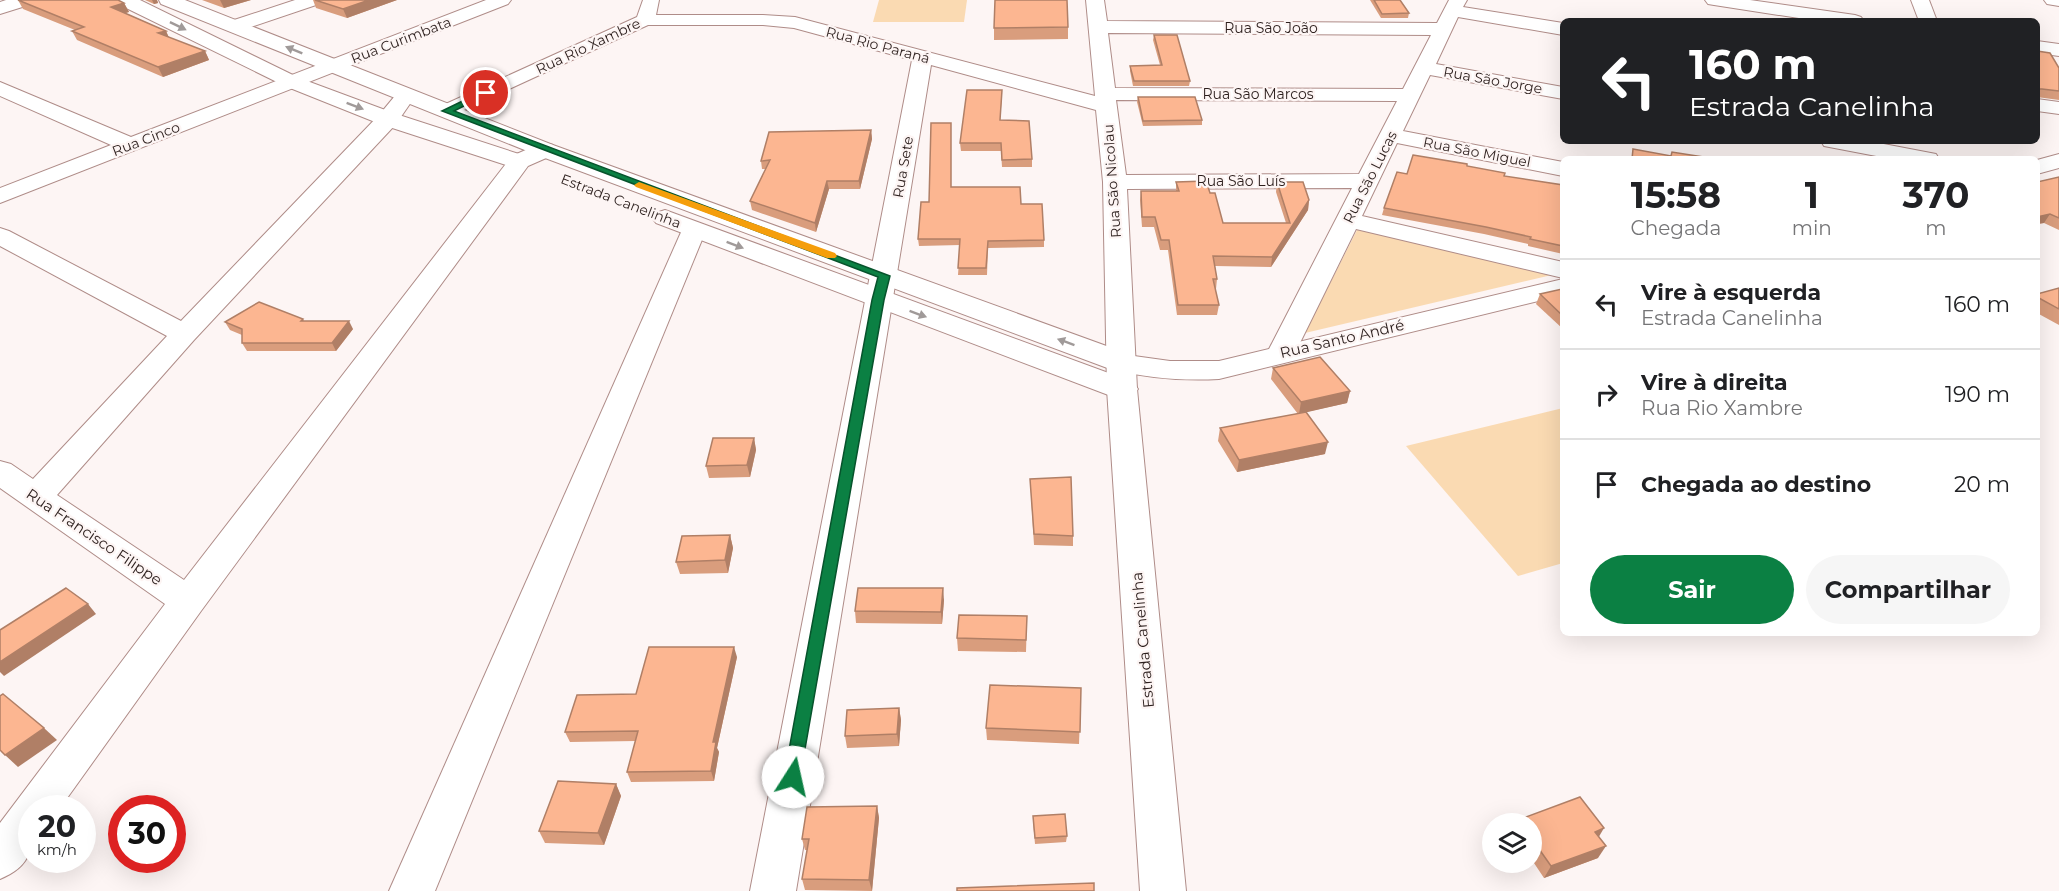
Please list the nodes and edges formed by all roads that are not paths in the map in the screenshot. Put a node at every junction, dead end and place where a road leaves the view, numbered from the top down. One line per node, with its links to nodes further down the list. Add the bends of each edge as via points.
1 (25, 0): 12 (street)
2 (125, 0): 25 (street, Estrada Canelinha, one-way to 25)
3 (168, 0): 17 (street, Estrada Canelinha)
4 (313, 0): 17 (street)
5 (502, 0): 23 (street, Rua Curimbata)
6 (652, 0): 16 (street, Rua Rio Xambre)
7 (1095, 0): 18 (street, Rua São Nicolau)
8 (1714, 0): 14 (street)
9 (1920, 0): 15 (street)
10 (2054, 0): 11 (street)
11 (2059, 1)
12 (0, 8)
13 (1451, 13): 18 (street, Rua São João); 19 (street, Rua São João); 24 (street, Rua São Lucas)
14 (1822, 18)
15 (1927, 18)
16 (645, 20): 22 (street, Rua Rio Paraná, via 795,23); 33 (street, Rua Rio Xambre)
17 (235, 26): 23 (street, Estrada Canelinha, one-way to 17)
18 (1098, 27): 30 (street, Rua São Nicolau)
19 (1560, 29)
20 (2040, 47): 21 (street)
21 (2059, 50)
22 (922, 57): 30 (street, Rua Rio Paraná); 50 (street, Rua Sete)
23 (333, 66): 25 (street, Rua Curimbata); 28 (street, Estrada Canelinha)
24 (1424, 68): 27 (street, Rua São Jorge); 29 (street, Rua São Lucas)
25 (292, 82): 34 (street, Estrada Canelinha, one-way to 34); 37 (street, Rua Cinco)
26 (0, 88): 37 (street)
27 (1560, 92)
28 (406, 95): 33 (street, Estrada Canelinha); 34 (street)
29 (1410, 95): 30 (street, Rua São Marcos); 35 (street, Rua São Lucas)
30 (1106, 100): 44 (street, Rua São Nicolau)
31 (2040, 105): 32 (street)
32 (2059, 108)
33 (446, 111): 38 (street, Estrada Canelinha)
34 (388, 119): 38 (street, Estrada Canelinha); 52 (street)
35 (1390, 135): 42 (street, Rua São Miguel); 43 (street, Rua São Lucas)
36 (1848, 144): 39 (street)
37 (130, 146): 45 (street, Rua Cinco)
38 (532, 156): 47 (street, Estrada Canelinha); 50 (street, Estrada Canelinha); 57 (street)
39 (1912, 156)
40 (2059, 161): 41 (street)
41 (2040, 165)
42 (1560, 168)
43 (1367, 181): 44 (street, Rua São Luís); 46 (street, Rua São Lucas)
44 (1114, 182): 54 (street, Rua São Nicolau)
45 (0, 196)
46 (1348, 220): 49 (street); 53 (street, Rua São Lucas)
47 (694, 230): 50 (street, Estrada Canelinha, one-way to 50); 61 (street)
48 (0, 237): 52 (street)
49 (1560, 269)
50 (881, 288): 54 (street, Estrada Canelinha); 62 (street, Rua Sete)
51 (1560, 288): 53 (street, Rua Santo André)
52 (184, 334): 56 (street)
53 (1281, 353): 54 (street, Rua Santo André, via 1219,369 1151,370)
54 (1122, 376): 63 (street, Estrada Canelinha)
55 (0, 472): 56 (street, Rua Francisco Filippe)
56 (36, 497): 57 (street, Rua Francisco Filippe)
57 (188, 602): 58 (street)
58 (46, 795)
59 (18, 834): 60 (street)
60 (0, 858)
61 (412, 891)
62 (773, 891)
63 (1163, 891)

